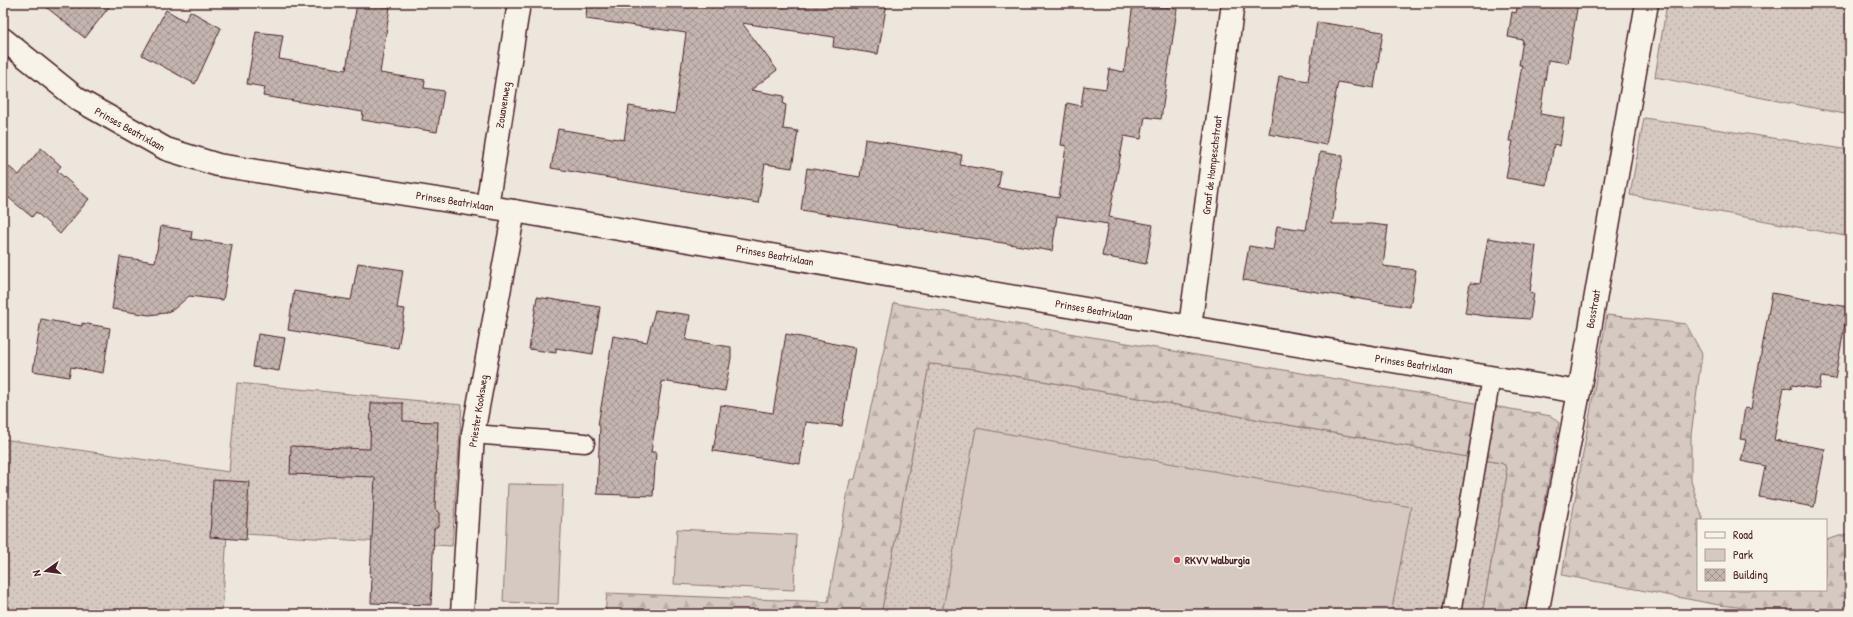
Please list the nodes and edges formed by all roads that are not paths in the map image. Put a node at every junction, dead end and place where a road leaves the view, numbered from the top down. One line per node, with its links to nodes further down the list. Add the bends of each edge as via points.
1 (520, 3): 5 (street, Zouavenweg)
2 (1233, 3): 7 (street, Graaf de Hompeschstraat)
3 (1647, 3): 9 (street, Bosstraat)
4 (3, 39): 5 (street, Prinses Beatrixlaan, via 79,100 166,149 218,165)
5 (487, 206): 6 (street, Prinses Beatrixlaan)
6 (514, 210): 7 (street, Prinses Beatrixlaan); 10 (street, Priester Kooksweg)
7 (1190, 327): 8 (street, Prinses Beatrixlaan)
8 (1492, 377): 9 (street, Prinses Beatrixlaan); 13 (lane)
9 (1579, 392): 14 (street, Bosstraat)
10 (473, 434): 11 (lane); 12 (street, Priester Kooksweg)
11 (585, 443)
12 (462, 614)
13 (1451, 614)
14 (1537, 614)

